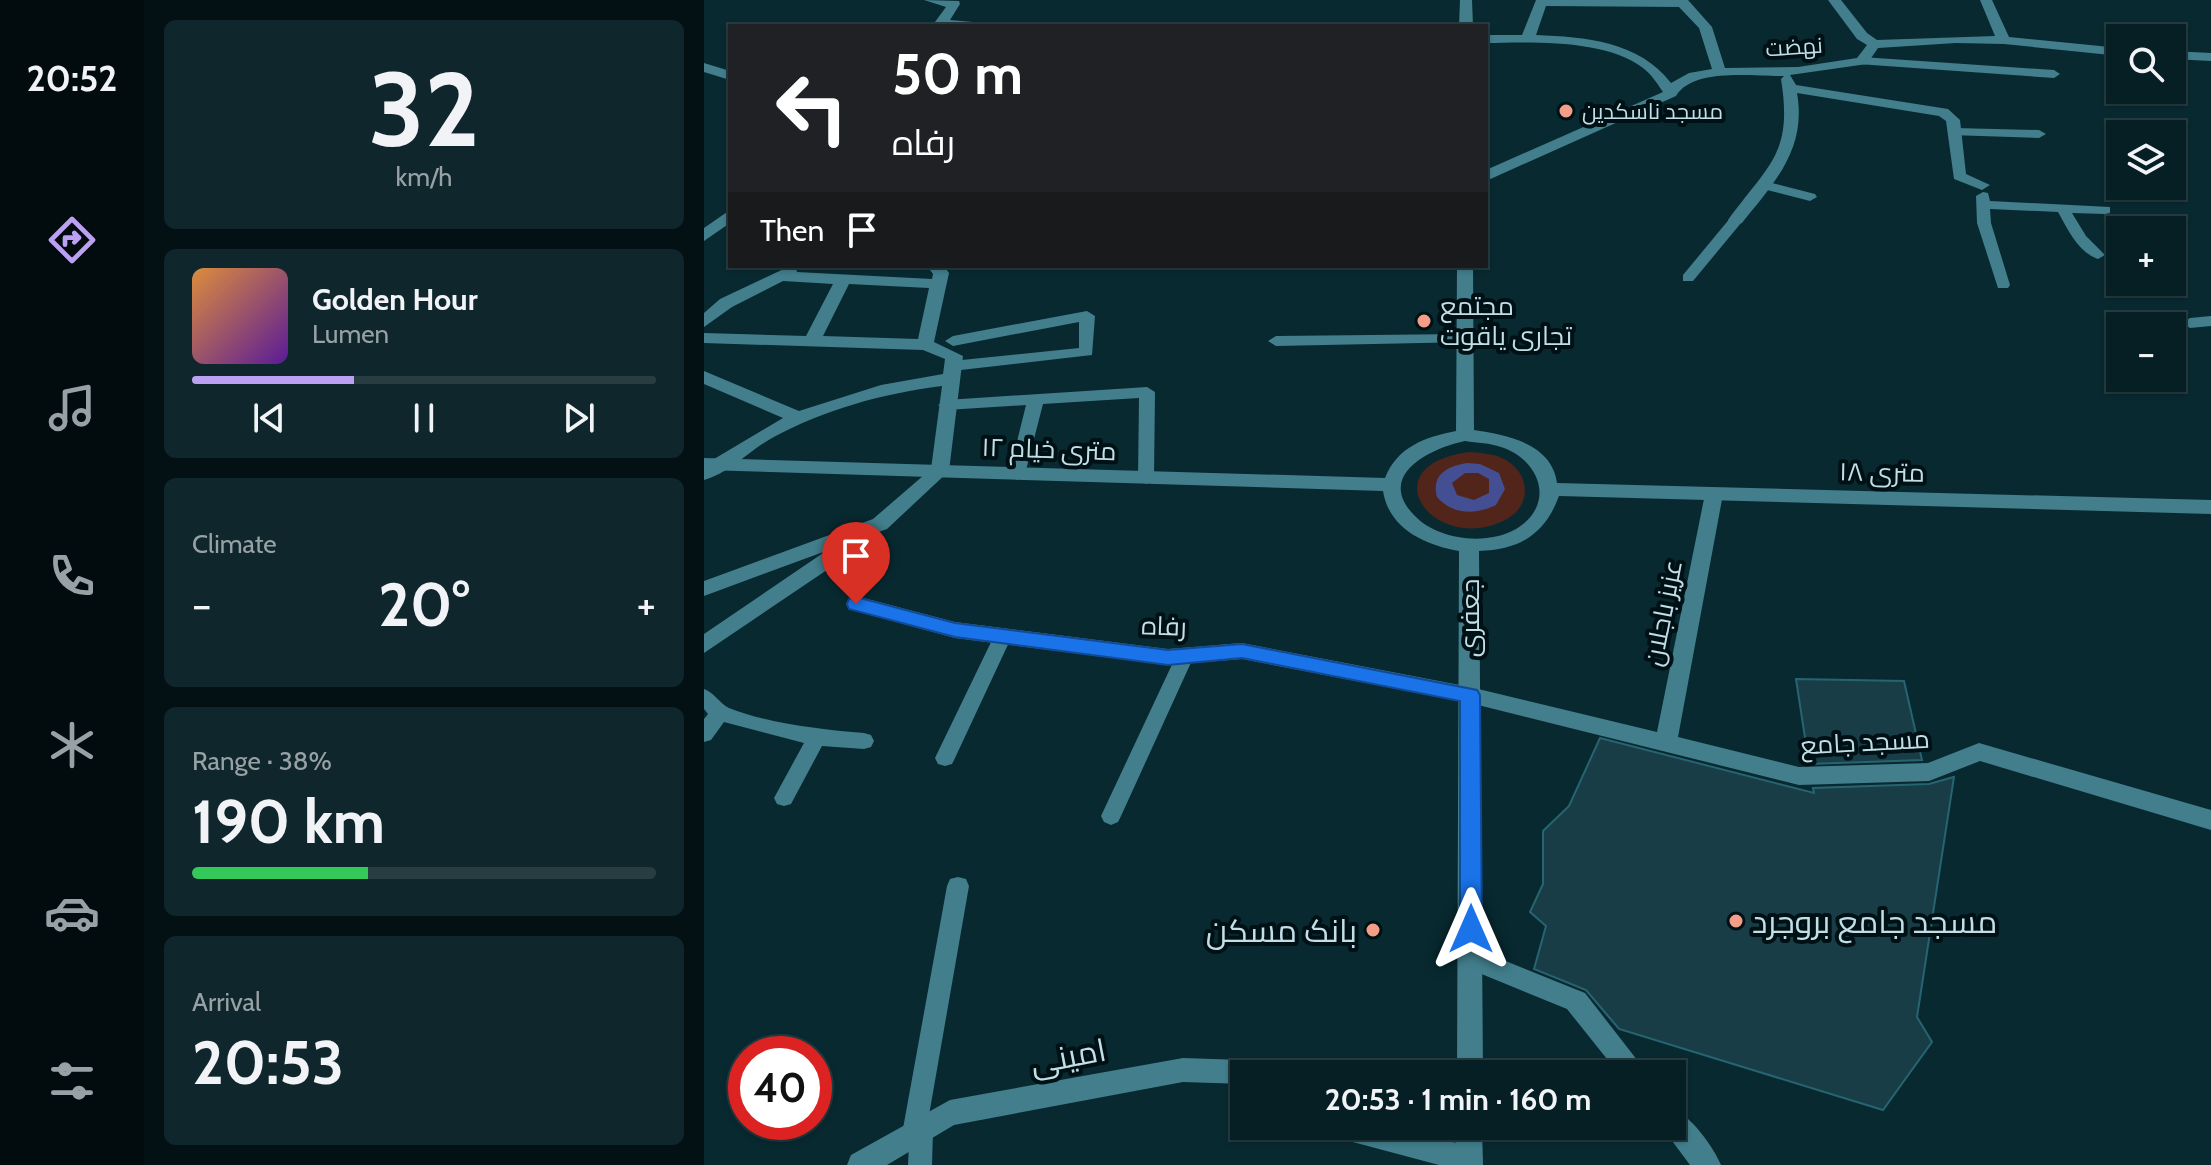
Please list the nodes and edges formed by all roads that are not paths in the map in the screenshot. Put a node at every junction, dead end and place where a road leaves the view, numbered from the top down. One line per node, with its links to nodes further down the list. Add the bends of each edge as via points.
1 (930, 0): 8 (street)
2 (1466, 0): 10 (street)
3 (1834, 0): 14 (street)
4 (1986, 0): 13 (street)
5 (1542, 1): 6 (street); 11 (street)
6 (1614, 1): 7 (street)
7 (1685, 1): 21 (street, via 1705,27)
8 (955, 2): 9 (street)
9 (940, 24)
10 (1466, 24)
11 (1528, 38): 12 (street); 25 (street, via 1631,55 1648,64)
12 (1488, 39)
13 (2004, 40): 14 (street); 15 (street)
14 (1874, 44): 18 (street)
15 (2106, 51)
16 (2186, 56): 17 (street)
17 (2211, 57)
18 (1862, 61): 20 (street, نهضت); 22 (lane)
19 (704, 67): 23 (street)
20 (1787, 71): 21 (street, نهضت); 24 (street)
21 (1720, 73): 25 (street, نهضت, via 1681,82)
22 (2054, 74)
23 (728, 75)
24 (1790, 88): 26 (street, via 1943,112 1953,120); 29 (street, via 1787,155)
25 (1671, 93): 28 (street, نهضت)
26 (1955, 132): 27 (lane); 30 (street, via 1959,176)
27 (2039, 134)
28 (1488, 175)
29 (1764, 185): 31 (lane); 36 (street)
30 (1982, 185): 32 (lane)
31 (1810, 197)
32 (1984, 205): 33 (lane); 45 (lane, via 1984,223)
33 (2063, 209): 34 (lane); 38 (lane, via 2080,238)
34 (2105, 210)
35 (728, 217): 37 (street)
36 (1736, 220): 43 (lane)
37 (704, 236)
38 (2098, 255)
39 (797, 268): 42 (street)
40 (1465, 268): 50 (street)
41 (937, 275): 44 (street); 53 (street)
42 (780, 276): 44 (street); 47 (street, via 726,303)
43 (1688, 278)
44 (843, 279): 51 (street)
45 (2003, 285)
46 (2211, 321): 48 (lane)
47 (704, 322)
48 (2190, 323)
49 (704, 338): 51 (street)
50 (1465, 339): 52 (lane); 59 (street)
51 (812, 341): 53 (street)
52 (1276, 341)
53 (925, 345): 54 (street)
54 (952, 361): 54 (lane, via 1087,316 1087,352); 57 (street); 58 (street, via 893,386)
55 (704, 377): 58 (street)
56 (1036, 399): 57 (lane); 62 (lane); 63 (lane, via 1147,392)
57 (946, 405): 61 (street)
58 (795, 416): 60 (street)
59 (1465, 435): 64 (street, via 1415,452); 65 (street, via 1525,449 1539,460)
60 (708, 468): 61 (street, ۱۲ متری خیام)
61 (940, 471): 62 (street, ۱۲ متری خیام); 68 (street)
62 (1017, 474): 63 (street, ۱۲ متری خیام)
63 (1146, 478): 64 (street, ۱۲ متری خیام)
64 (1392, 485): 69 (street, via 1405,520 1444,542)
65 (1552, 489): 66 (street, ۱۸ متری); 69 (street, via 1537,523 1496,543)
66 (1714, 494): 67 (street, ۱۸ متری); 81 (street, عزیز باجلان)
67 (2211, 507)
68 (880, 524): 70 (street); 73 (street)
69 (1469, 545): 75 (street, جعفری)
70 (704, 589)
71 (856, 604): 72 (street, رفاه, via 955,630)
72 (1003, 636): 74 (street, رفاه); 82 (lane)
73 (704, 645)
74 (1185, 656): 75 (street, رفاه, via 1242,651); 84 (lane)
75 (1470, 695): 81 (street, مسجد جامع); 87 (street, جعفری)
76 (704, 697): 77 (lane)
77 (720, 713): 78 (lane); 79 (lane)
78 (704, 734)
79 (817, 737): 80 (lane); 83 (lane)
80 (864, 741)
81 (1666, 743): 85 (street, مسجد جامع, via 1799,776 1929,772 1979,752)
82 (945, 758)
83 (784, 798)
84 (1111, 816)
85 (2211, 820)
86 (958, 886): 91 (lane)
87 (1471, 958): 88 (street, جعفری); 89 (street, via 1576,1001)
88 (1470, 1060)
89 (1624, 1060)
90 (1230, 1072): 91 (street, امینی, via 1183,1070 950,1113)
91 (918, 1132): 96 (street, امینی); 97 (lane)
92 (1686, 1139): 98 (street)
93 (1388, 1140): 95 (street)
94 (1469, 1140): 95 (street)
95 (1469, 1162)
96 (861, 1165)
97 (920, 1165)
98 (1707, 1165)

